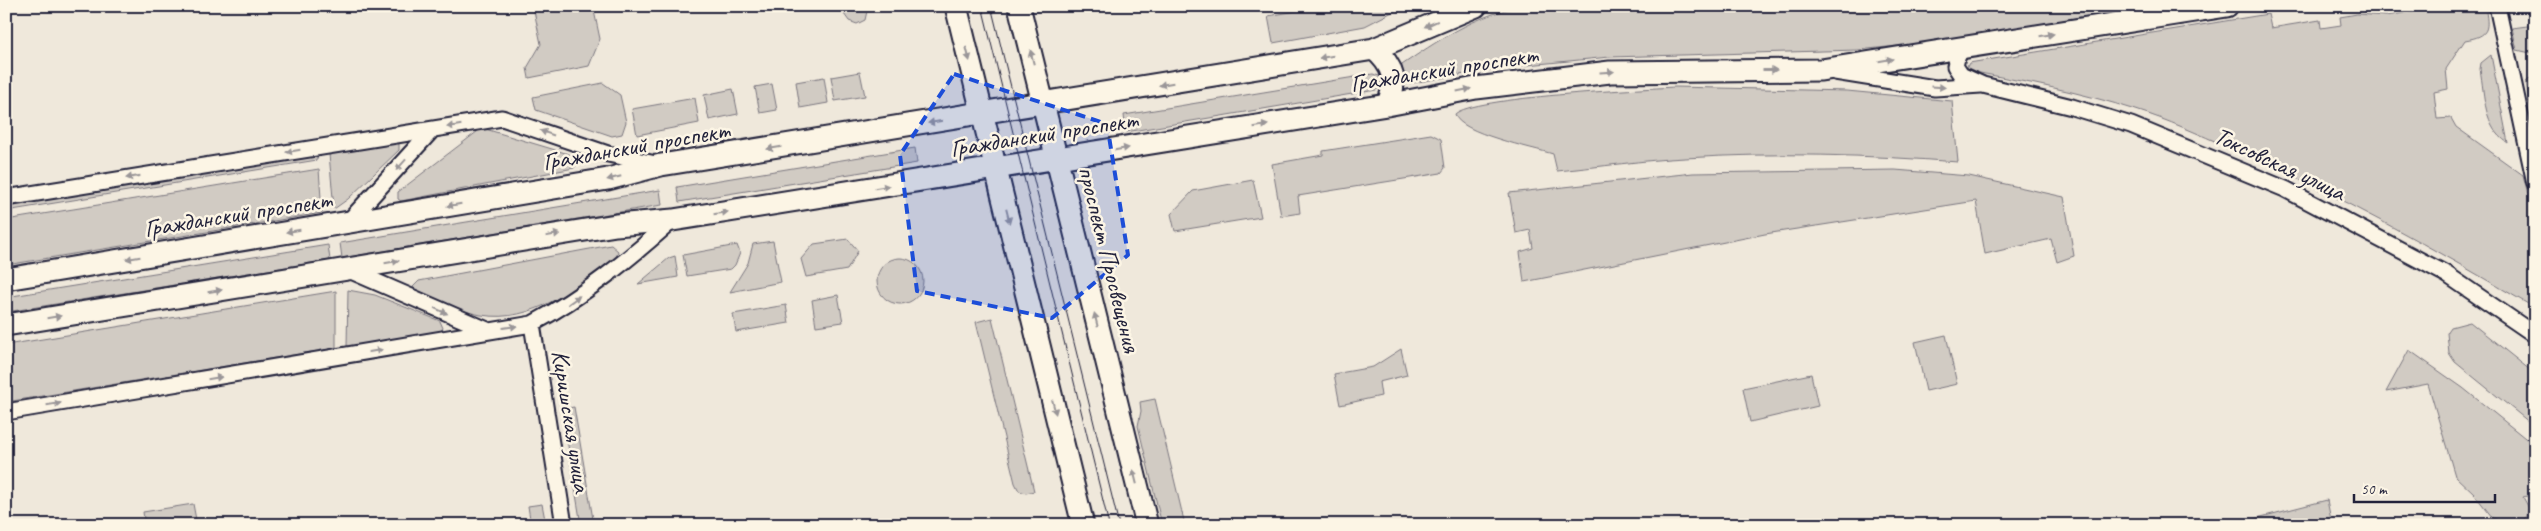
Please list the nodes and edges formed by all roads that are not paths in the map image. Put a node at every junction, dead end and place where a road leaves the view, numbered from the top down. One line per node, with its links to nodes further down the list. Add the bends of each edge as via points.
1 (956, 6): 12 (main road, one-way to 12)
2 (1019, 6): 10 (main road, проспект Просвещения, one-way to 2)
3 (1476, 6): 7 (main road, Гражданский проспект, one-way to 7)
4 (2227, 6): 6 (main road, Гражданский проспект, one-way to 4)
5 (2497, 6): 17 (street)
6 (1962, 48): 8 (main road, Гражданский проспект, one-way to 6); 9 (street, Токсовская улица, via 1955,66 1961,75)
7 (1374, 49): 10 (main road, Гражданский проспект, one-way to 10); 11 (main road, via 1386,60 1393,76 1393,92)
8 (1821, 70): 9 (street, Токсовская улица, one-way to 9, via 1934,88); 11 (main road, Гражданский проспект, one-way to 8, via 1476,88 1610,72)
9 (1983, 85): 26 (street, Токсовская улица, via 2131,125 2285,189 2446,274)
10 (1044, 104): 12 (main road, Гражданский проспект); 14 (main road, проспект Просвещения)
11 (1387, 105): 14 (main road, Гражданский проспект, one-way to 11)
12 (983, 114): 15 (main road, Гражданский проспект, one-way to 15); 16 (main road)
13 (434, 129): 15 (street, one-way to 13, via 608,154 502,118); 18 (street, one-way to 18); 20 (street, one-way to 20)
14 (1057, 159): 16 (main road, Гражданский проспект); 30 (main road, проспект Просвещения, one-way to 14)
15 (661, 166): 20 (main road, Гражданский проспект, one-way to 20, via 608,179)
16 (996, 169): 19 (main road, Гражданский проспект, one-way to 16); 28 (main road, one-way to 28)
17 (2535, 183)
18 (6, 198)
19 (673, 220): 21 (main road, Гражданский проспект, one-way to 19, via 616,225); 23 (street, one-way to 19, via 566,306 622,266)
20 (348, 222): 22 (main road, Гражданский проспект, one-way to 22)
21 (349, 270): 24 (main road, Гражданский проспект, one-way to 21); 25 (street, one-way to 25)
22 (6, 279)
23 (532, 324): 25 (street, one-way to 23); 29 (street, Киришская улица)
24 (6, 325)
25 (488, 330): 27 (street, one-way to 25)
26 (2535, 335)
27 (6, 412)
28 (1081, 522)
29 (564, 525)
30 (1147, 525)

